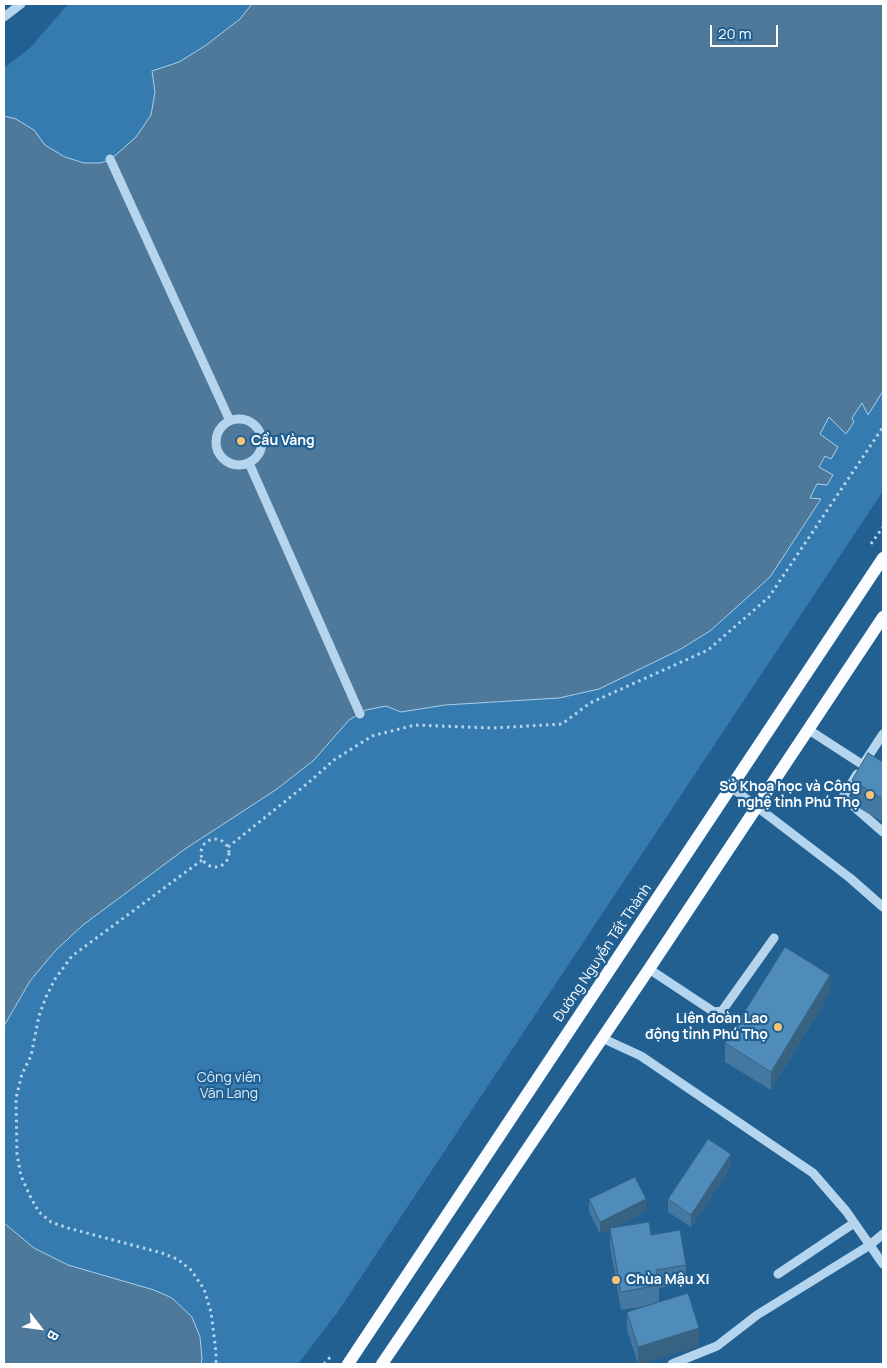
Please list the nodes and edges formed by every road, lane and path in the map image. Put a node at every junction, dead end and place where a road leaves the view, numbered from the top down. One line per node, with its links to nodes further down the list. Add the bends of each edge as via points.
1 (21, 4): 2 (street)
2 (4, 16)
3 (110, 159): 4 (street)
4 (230, 421): 6 (street, via 246,420 258,429 262,444 260,452); 6 (street, via 219,431 219,452 228,463)
5 (883, 427): 16 (path, via 769,597 708,650 590,703 562,724 492,728 415,724 372,736 334,760)
6 (249, 463): 9 (street)
7 (883, 558): 13 (main road, Đường Nguyễn Tất Thành)
8 (883, 617): 10 (main road)
9 (360, 714)
10 (809, 730): 12 (street); 14 (main road)
11 (883, 734): 12 (street)
12 (863, 765): 15 (street, via 843,797)
13 (731, 787): 14 (street); 28 (main road, Đường Nguyễn Tất Thành)
14 (758, 807): 18 (street); 20 (main road)
15 (883, 832)
16 (228, 847): 17 (path, via 227,861 219,867 210,866); 17 (path, via 222,840 209,840 202,846)
17 (202, 860): 27 (path, via 72,956 54,980 39,1016 31,1056 16,1098 17,1154 21,1176 31,1198 39,1212 51,1222 162,1253 191,1270 204,1289 211,1312)
18 (883, 907)
19 (774, 938): 20 (street, via 722,1011 714,1012)
20 (649, 969): 21 (main road)
21 (602, 1038): 22 (street, via 641,1056 813,1173); 29 (main road)
22 (854, 1223): 24 (street); 26 (street)
23 (883, 1234): 24 (street)
24 (870, 1245): 25 (street); 30 (street, via 757,1315 717,1346)
25 (883, 1264)
26 (778, 1274)
27 (216, 1364)
28 (348, 1364)
29 (382, 1364)
30 (672, 1364)

